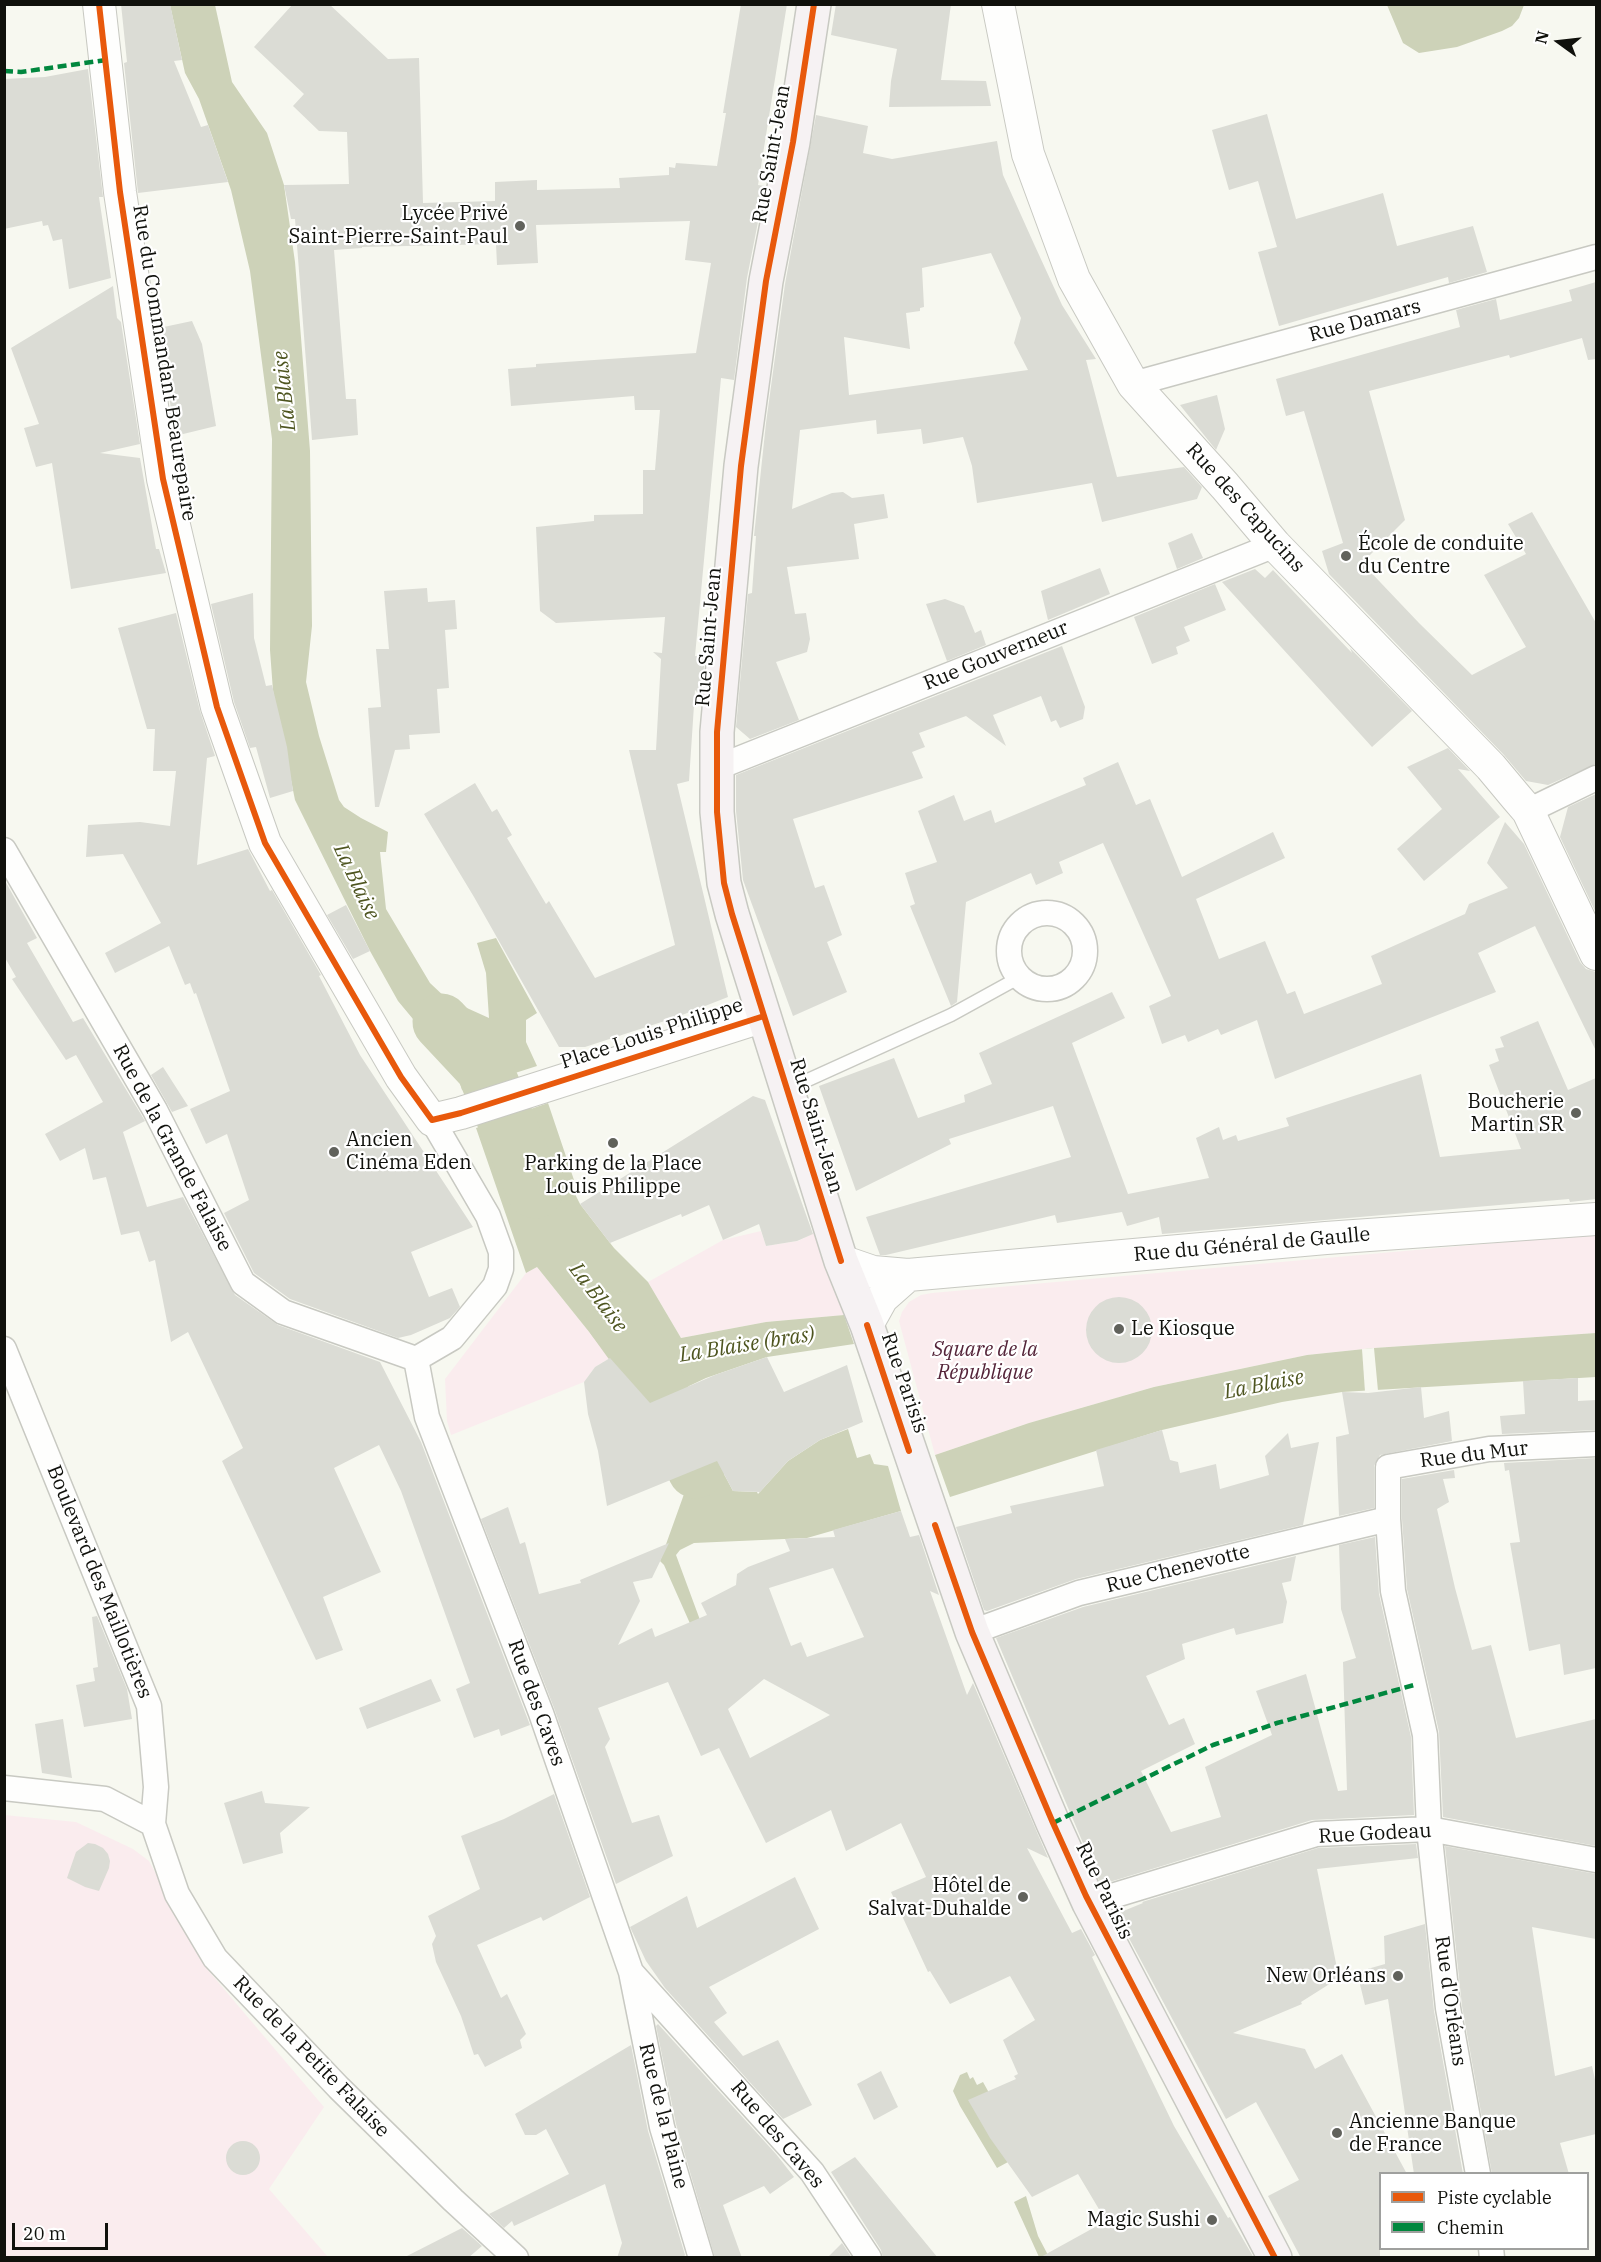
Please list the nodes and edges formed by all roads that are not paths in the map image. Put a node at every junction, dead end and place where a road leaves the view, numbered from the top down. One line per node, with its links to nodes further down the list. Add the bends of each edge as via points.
1 (99, 4): 15 (street, Rue du Commandant Beaurepaire, via 120,192 163,479 217,707 265,843 401,1077)
2 (814, 4): 7 (main road, Rue Saint-Jean, via 766,281 741,466)
3 (998, 4): 5 (street, Rue des Capucins, via 1028,154 1074,279)
4 (1596, 257): 5 (street, Rue Damars)
5 (1133, 384): 6 (street, Rue des Capucins)
6 (1275, 545): 7 (street, Rue Gouverneur); 9 (street, Rue des Capucins, via 1491,767)
7 (716, 768): 13 (main road, Rue Saint-Jean, via 724,883)
8 (1596, 778): 9 (street)
9 (1528, 811): 11 (street, Rue des Capucins)
10 (4, 850): 21 (street, Rue de la Grande Falaise, via 155,1110 243,1283 283,1312)
11 (1596, 954)
12 (1020, 977): 14 (lane, via 951,1015)
13 (764, 1016): 14 (main road, Rue Saint-Jean); 15 (street, Place Louis Philippe)
14 (787, 1089): 17 (main road, Rue Saint-Jean)
15 (446, 1117): 21 (street, via 488,1216 501,1252 501,1269 495,1286 452,1338)
16 (1596, 1219): 18 (street, Rue du Général de Gaulle)
17 (841, 1261): 18 (street, Rue du Général de Gaulle, via 873,1272); 19 (main road, Rue Parisis)
18 (908, 1275): 19 (street, via 882,1298)
19 (867, 1325): 25 (main road, Rue Parisis)
20 (4, 1349): 27 (street, Boulevard des Maillotières, via 150,1706 156,1787)
21 (416, 1359): 31 (street, Rue des Caves, via 428,1417 541,1713)
22 (1596, 1444): 23 (street, Rue du Mur, via 1490,1449)
23 (1388, 1467): 24 (street, Rue d'Orléans)
24 (1388, 1519): 25 (street, Rue Chenevotte, via 1079,1593); 28 (street, Rue d'Orléans, via 1393,1591 1425,1735)
25 (972, 1632): 30 (main road, Rue Parisis)
26 (4, 1788): 27 (street, via 105,1799)
27 (153, 1824): 33 (street, Rue de la Petite Falaise, via 177,1894 215,1958 339,2088)
28 (1429, 1828): 29 (street, Rue Godeau); 30 (street, Rue Godeau, via 1316,1834); 32 (street, Rue d'Orléans, via 1448,2008)
29 (1596, 1860)
30 (1089, 1903): 36 (main road, Rue Parisis)
31 (631, 1972): 34 (street, Rue de la Plaine, via 662,2127); 35 (street, Rue des Caves, via 812,2172)
32 (1478, 2172)
33 (516, 2258)
34 (701, 2258)
35 (869, 2258)
36 (1275, 2258)

